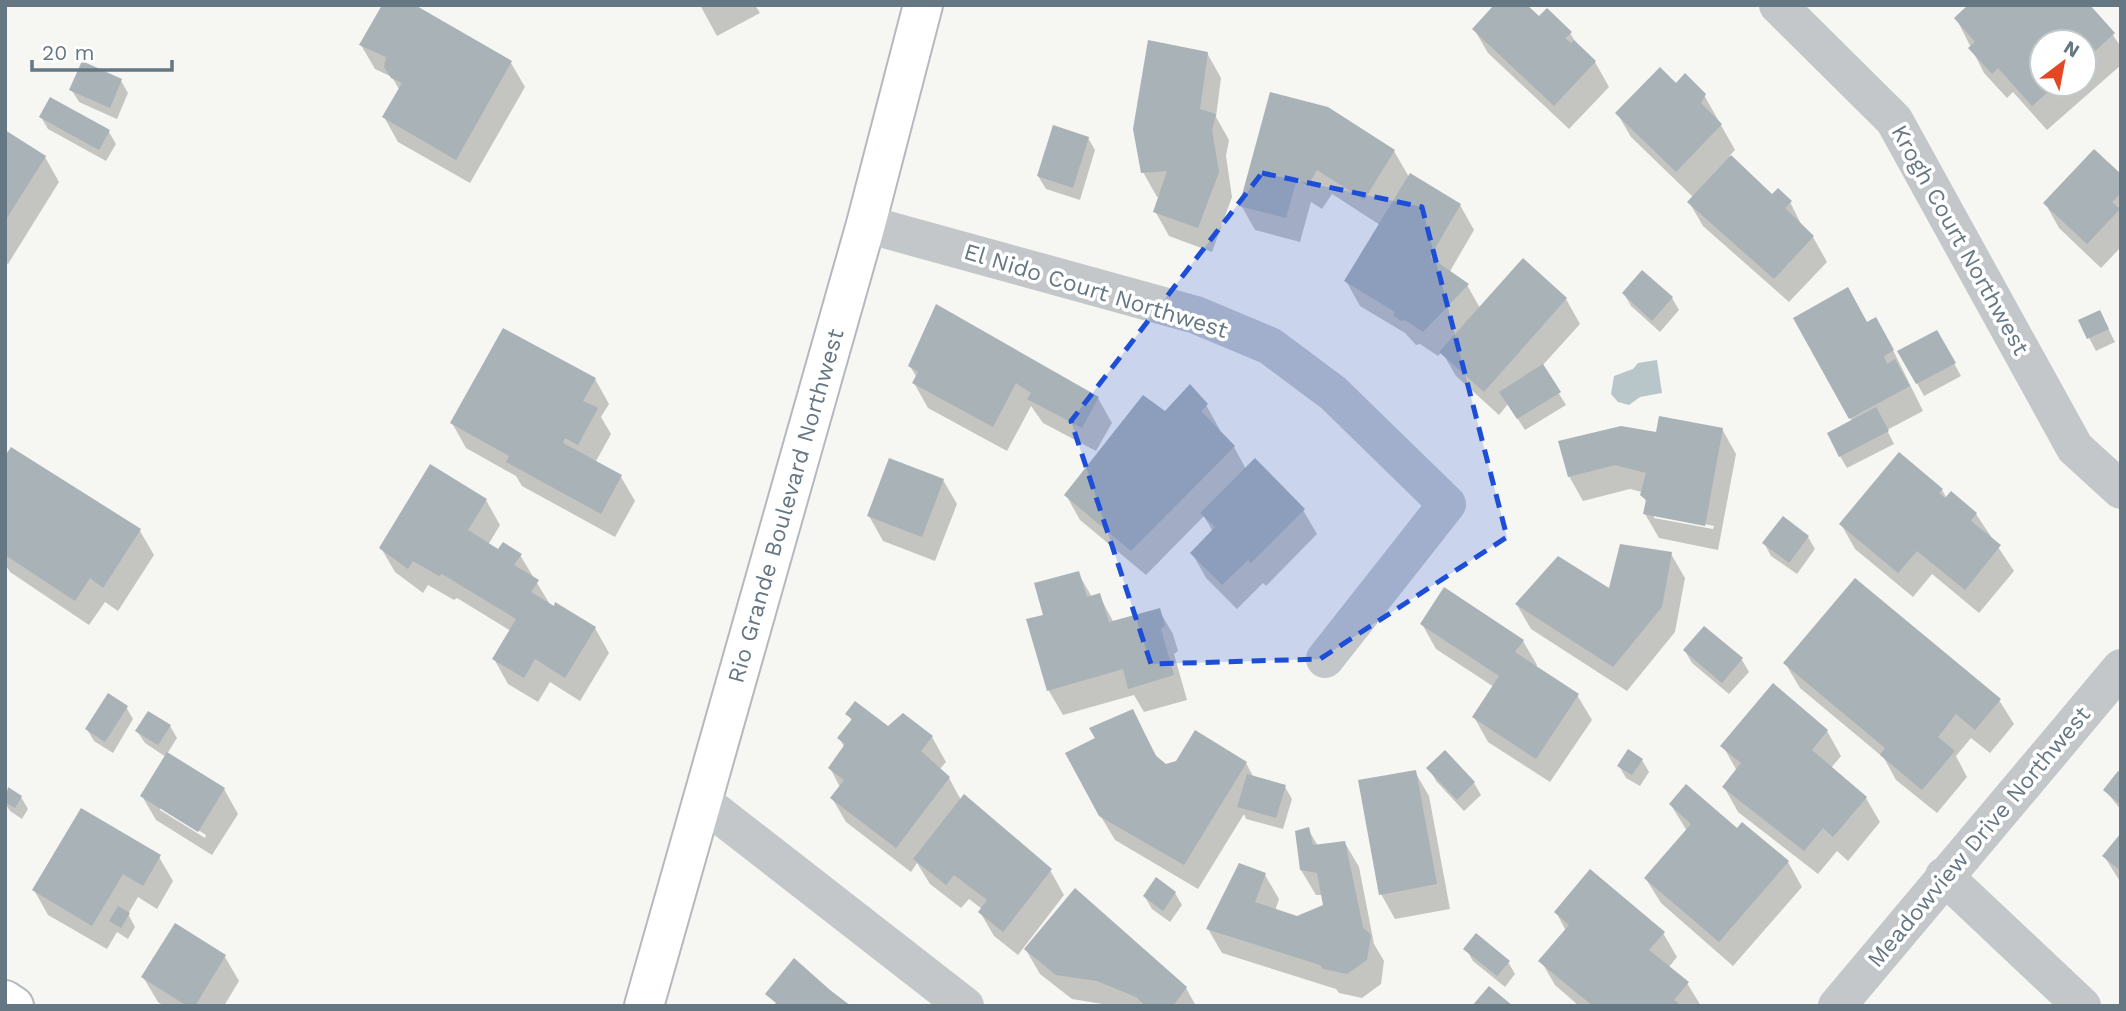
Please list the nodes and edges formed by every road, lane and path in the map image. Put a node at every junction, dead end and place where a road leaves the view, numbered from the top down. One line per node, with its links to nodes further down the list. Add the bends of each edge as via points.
1 (923, 5): 3 (main road, Rio Grande Boulevard Northwest)
2 (1778, 5): 4 (street, Krogh Court Northwest, via 1894,120 2075,448)
3 (866, 225): 5 (street, El Nido Court Northwest, via 1196,315 1270,346 1367,425 1447,504); 7 (main road, Rio Grande Boulevard Northwest)
4 (2121, 491)
5 (1325, 659)
6 (2121, 668): 8 (street, Meadowview Drive Northwest)
7 (702, 802): 11 (main road, Rio Grande Boulevard Northwest); 12 (street)
8 (1944, 876): 13 (street, Meadowview Drive Northwest); 14 (street)
9 (5, 1000): 10 (main road)
10 (14, 1006)
11 (644, 1006)
12 (965, 1006)
13 (1837, 1006)
14 (2082, 1006)

